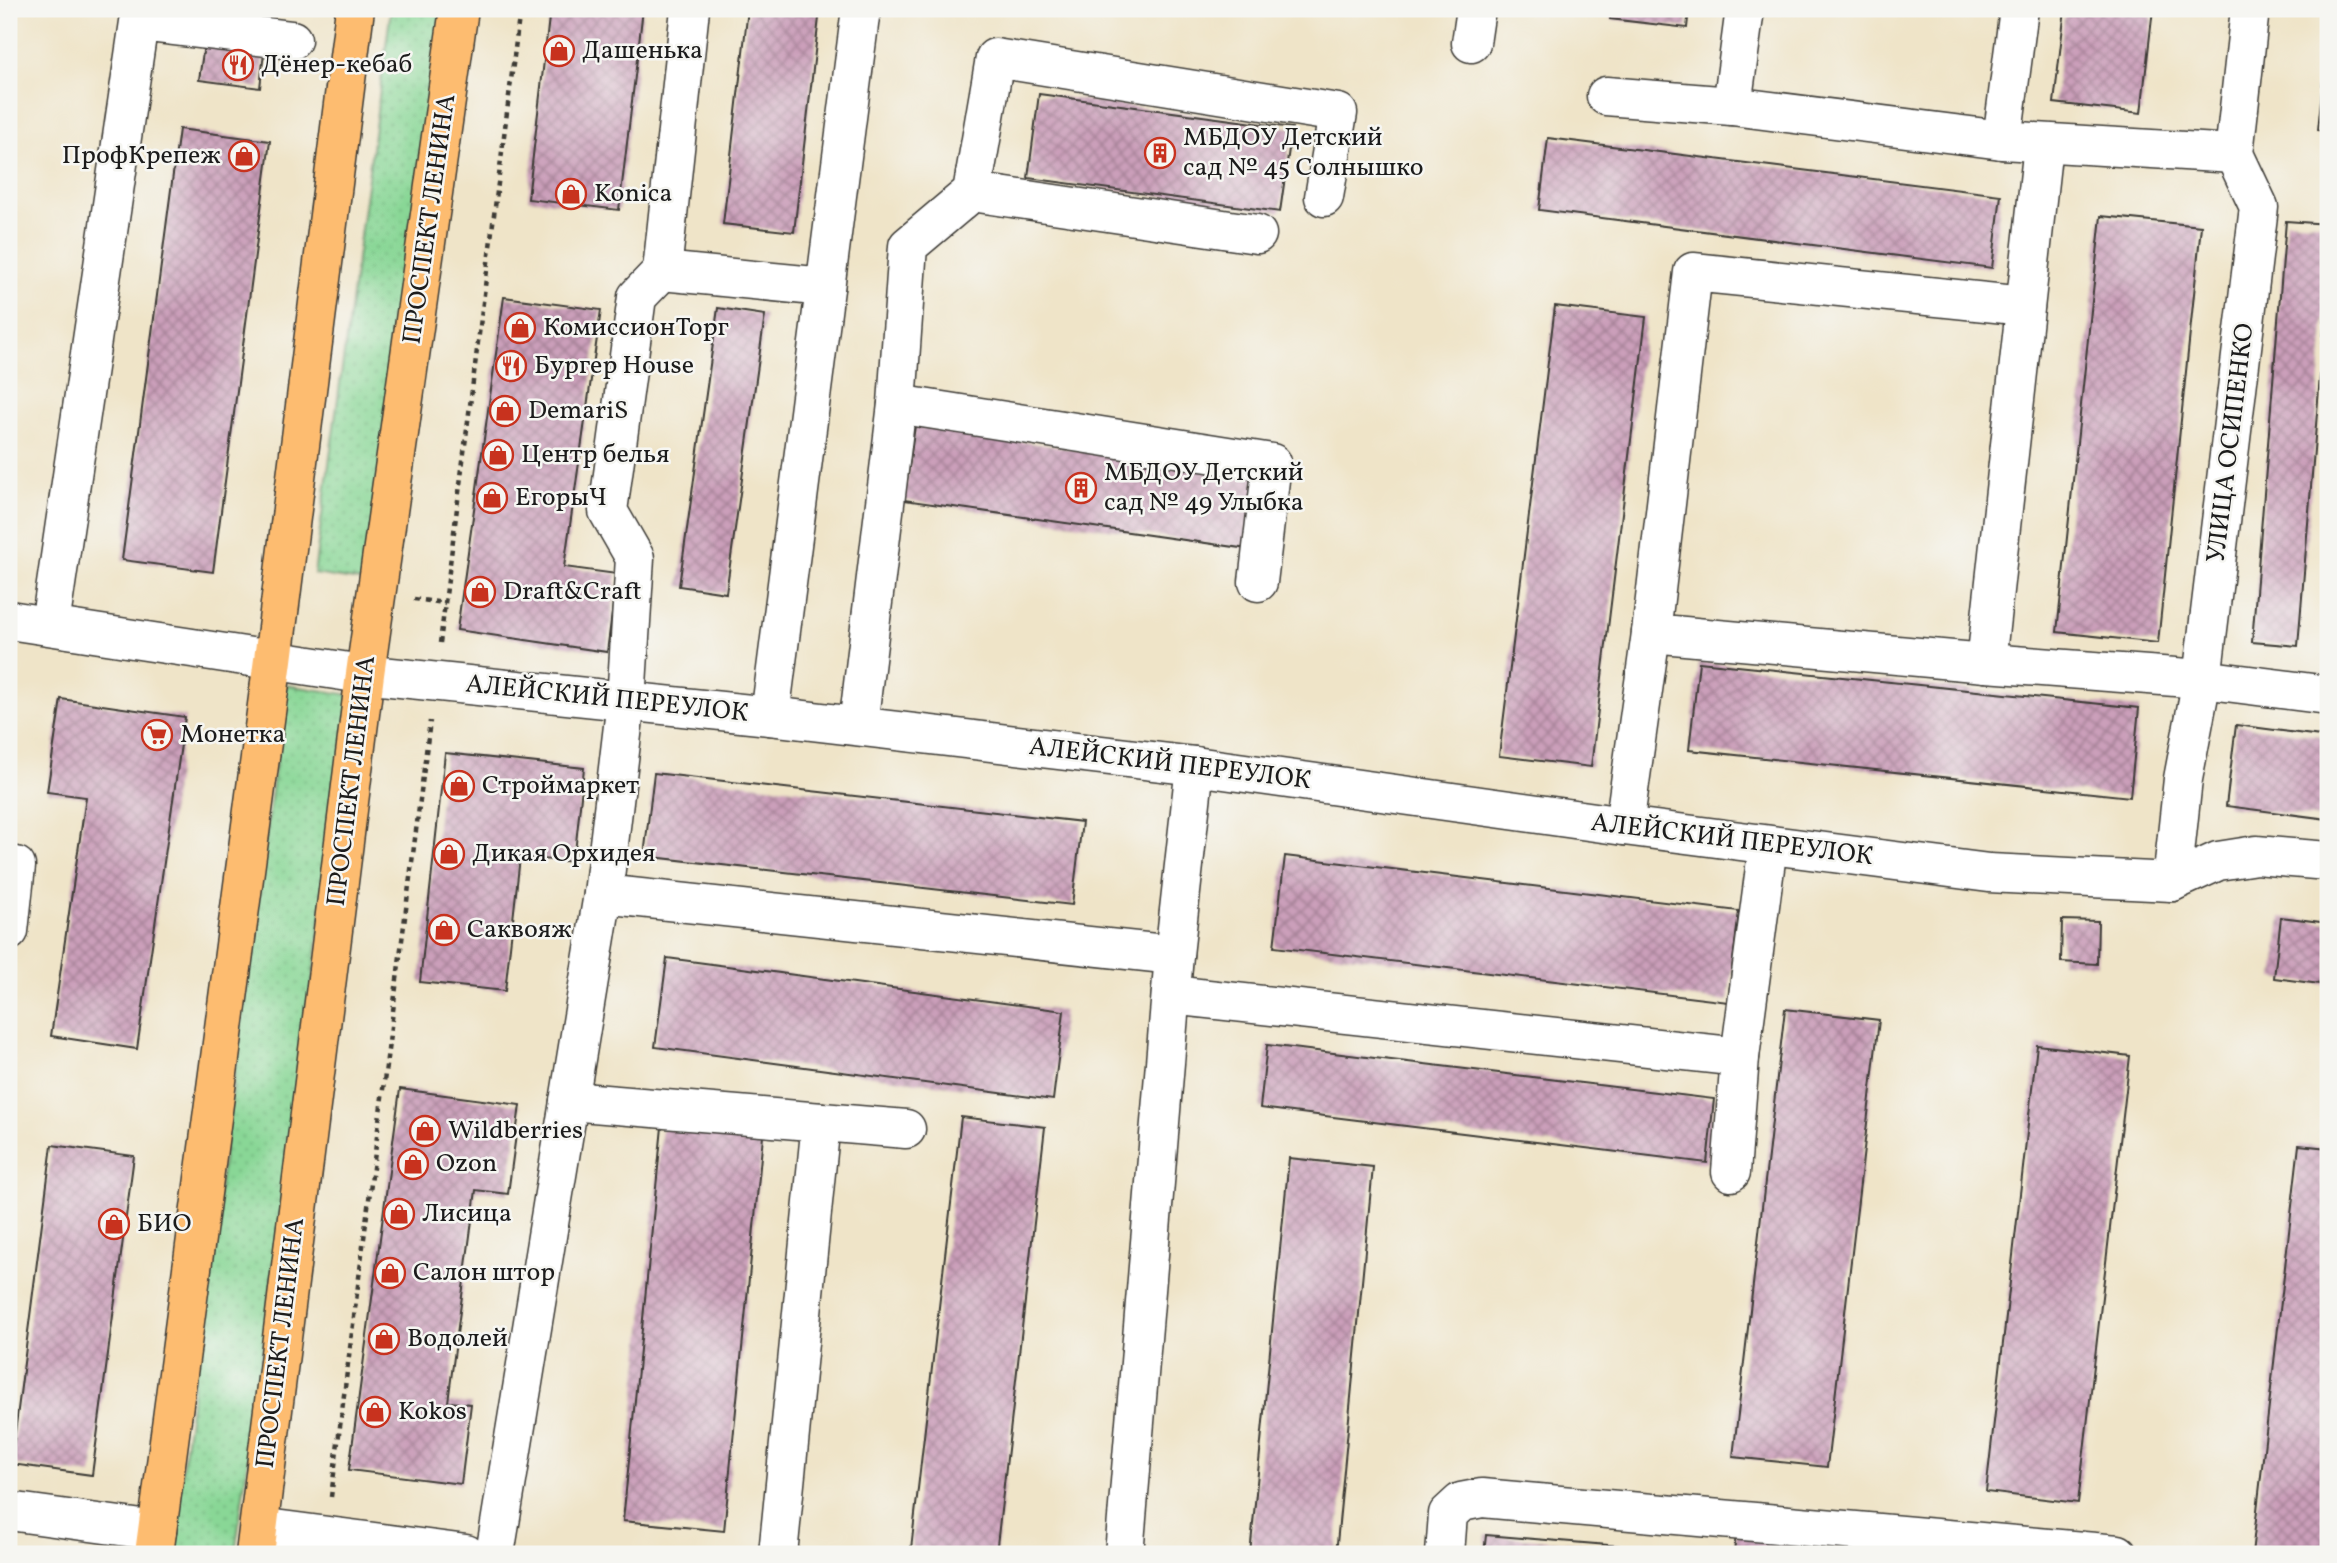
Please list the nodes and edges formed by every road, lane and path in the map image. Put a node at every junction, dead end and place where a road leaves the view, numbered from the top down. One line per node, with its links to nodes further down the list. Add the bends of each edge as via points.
1 (355, 9): 27 (main road)
2 (459, 9): 29 (main road, ПРОСПЕКТ ЛЕНИНА)
3 (520, 9): 31 (path)
4 (690, 9): 19 (street)
5 (861, 9): 20 (street)
6 (1745, 9): 12 (street)
7 (2019, 9): 13 (street)
8 (2250, 9): 15 (street)
9 (140, 16): 10 (street); 25 (street)
10 (292, 40)
11 (1606, 96): 12 (street)
12 (1732, 106): 13 (street)
13 (2002, 140): 14 (street)
14 (2043, 145): 15 (street); 21 (street)
15 (2234, 154): 30 (street, УЛИЦА ОСИПЕНКО, via 2259,207)
16 (972, 192): 17 (street, via 995,58 1338,113); 18 (street); 22 (street, via 908,246)
17 (1324, 197)
18 (1257, 234)
19 (662, 271): 20 (street); 33 (street, via 637,297 608,511 635,558)
20 (825, 287): 34 (street)
21 (2025, 306): 26 (street, via 1693,272); 28 (street)
22 (897, 404): 23 (street, via 1272,463); 35 (street)
23 (1258, 582)
24 (9, 620): 25 (street, АЛЕЙСКИЙ ПЕРЕУЛОК)
25 (50, 625): 27 (street, АЛЕЙСКИЙ ПЕРЕУЛОК)
26 (1651, 633): 28 (street); 37 (street)
27 (274, 660): 29 (street, АЛЕЙСКИЙ ПЕРЕУЛОК); 54 (main road)
28 (1986, 663): 30 (street)
29 (365, 674): 31 (street, АЛЕЙСКИЙ ПЕРЕУЛОК); 53 (main road, ПРОСПЕКТ ЛЕНИНА)
30 (2202, 678): 32 (street); 41 (street, УЛИЦА ОСИПЕНКО, via 2183,779)
31 (436, 681): 33 (street, АЛЕЙСКИЙ ПЕРЕУЛОК); 52 (path)
32 (2328, 695)
33 (626, 701): 34 (street, АЛЕЙСКИЙ ПЕРЕУЛОК); 42 (street)
34 (770, 716): 35 (street, АЛЕЙСКИЙ ПЕРЕУЛОК)
35 (858, 726): 36 (street, АЛЕЙСКИЙ ПЕРЕУЛОК)
36 (1195, 766): 37 (street, АЛЕЙСКИЙ ПЕРЕУЛОК); 44 (street)
37 (1624, 826): 38 (street, АЛЕЙСКИЙ ПЕРЕУЛОК)
38 (1768, 845): 41 (street, АЛЕЙСКИЙ ПЕРЕУЛОК, via 1989,873); 46 (street)
39 (2328, 861): 41 (street, АЛЕЙСКИЙ ПЕРЕУЛОК, via 2256,855 2218,861)
40 (9, 865): 43 (street, via 16,866)
41 (2172, 882)
42 (603, 894): 44 (street); 47 (street)
43 (9, 931)
44 (1174, 956): 45 (street)
45 (1171, 995): 46 (street); 59 (street)
46 (1740, 1057): 50 (street)
47 (569, 1101): 48 (street); 57 (street)
48 (821, 1122): 49 (street); 58 (street)
49 (906, 1129)
50 (1731, 1172)
51 (9, 1511): 54 (street)
52 (326, 1536): 53 (street); 56 (street)
53 (257, 1541)
54 (156, 1543)
55 (1984, 1547): 60 (street, via 1482,1498 1461,1502 1448,1514); 61 (street)
56 (467, 1554)
57 (495, 1554)
58 (778, 1554)
59 (1124, 1554)
60 (1444, 1554)
61 (2118, 1554)

